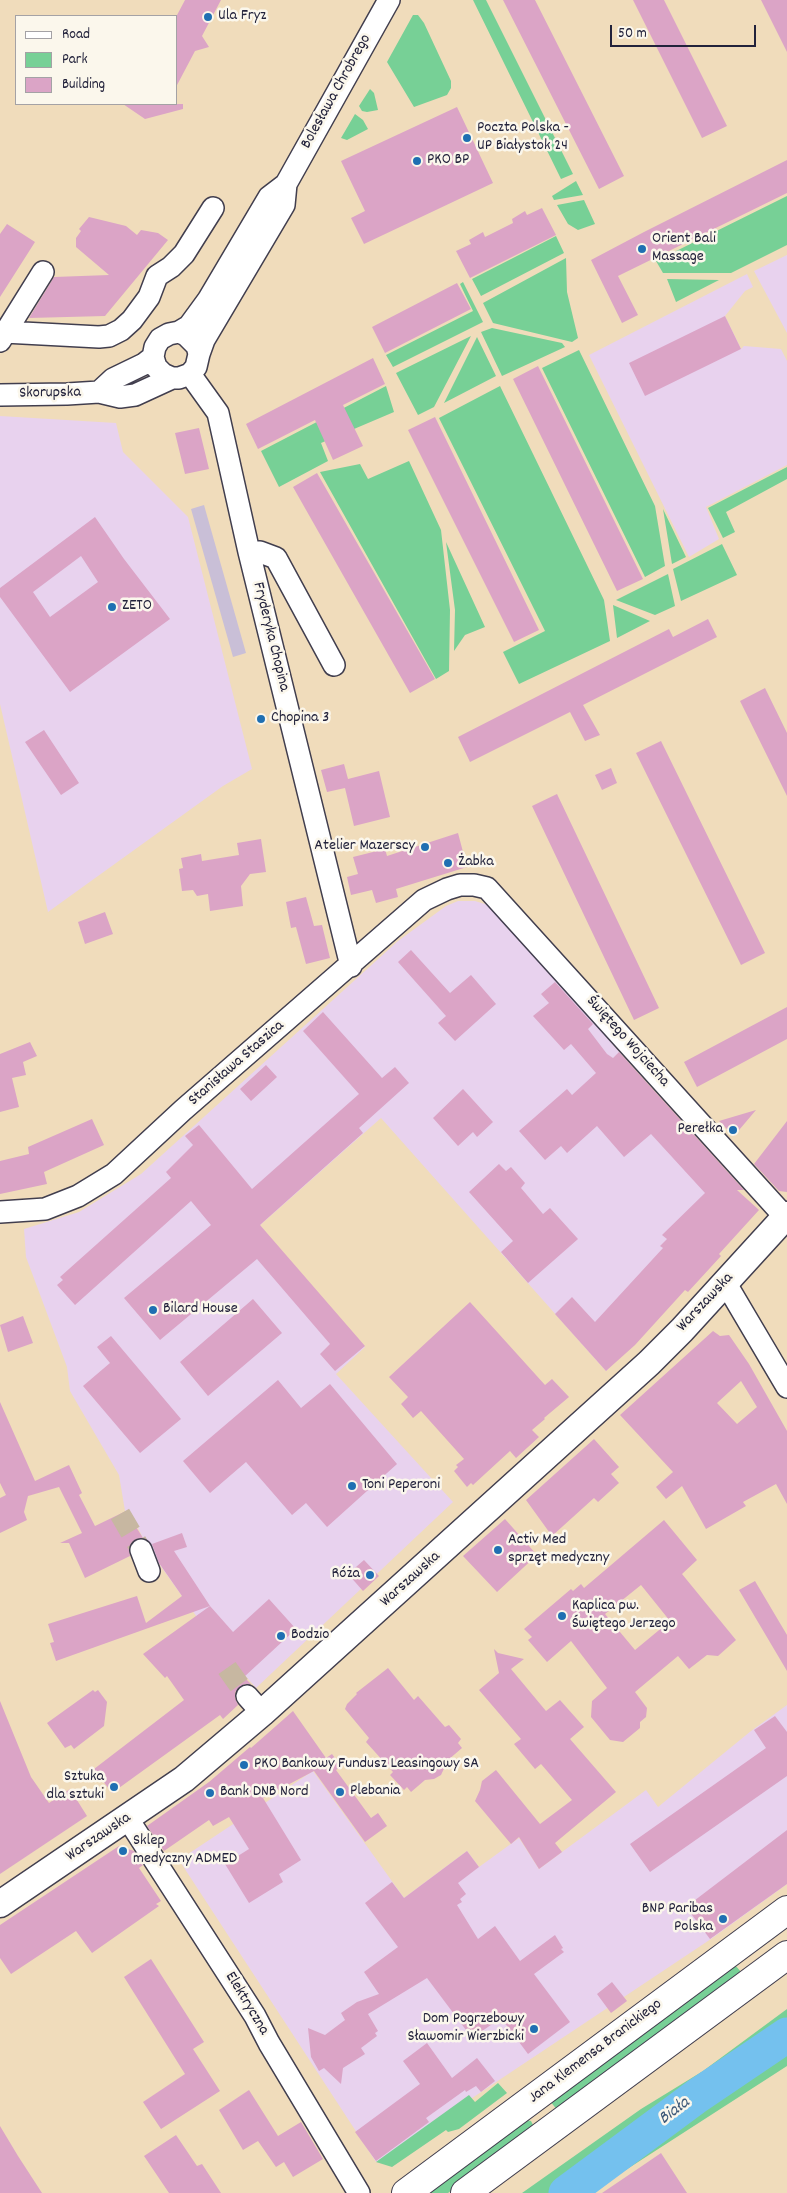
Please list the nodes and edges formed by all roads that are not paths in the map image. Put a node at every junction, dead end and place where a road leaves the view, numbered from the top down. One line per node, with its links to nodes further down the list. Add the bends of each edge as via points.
1 (389, 0): 2 (street, Bolesława Chrobrego)
2 (286, 184): 5 (street, Bolesława Chrobrego, via 269,196 208,300 188,326); 7 (street, Bolesława Chrobrego, via 284,205 204,340)
3 (214, 208): 6 (street, via 184,254 157,276 149,297 121,330 109,336)
4 (43, 272): 6 (street)
5 (179, 332): 7 (street, via 193,339); 8 (street, via 160,338 154,347)
6 (2, 337)
7 (199, 354): 9 (street, via 196,367)
8 (153, 357): 9 (street, via 163,374); 10 (street, Skorupska, via 113,378)
9 (181, 376): 10 (street, Skorupska, via 135,395 120,397); 12 (street, Fryderyka Chopina, via 218,413)
10 (99, 392): 11 (street, Skorupska)
11 (0, 395)
12 (249, 552): 13 (street, via 276,558); 15 (street, Fryderyka Chopina)
13 (334, 665)
14 (460, 885): 15 (street, Stanisława Staszica, via 424,900); 17 (street, Świętego Wojciecha, via 488,888)
15 (351, 966): 16 (street, Stanisława Staszica, via 183,1110 114,1174 78,1196 44,1208)
16 (0, 1212)
17 (786, 1216): 18 (street, Warszawska)
18 (725, 1282): 19 (street); 22 (street, Warszawska, via 682,1330 592,1416 255,1704 184,1779)
19 (787, 1387)
20 (141, 1550): 21 (street)
21 (149, 1571)
22 (128, 1819): 23 (street, Warszawska); 27 (street, Elektryczna, via 256,2016)
23 (0, 1904)
24 (787, 1910): 25 (main road, Jana Klemensa Branickiego)
25 (746, 1940): 26 (main road, via 745,1956 749,1962 762,1968); 28 (main road, Jana Klemensa Branickiego)
26 (778, 1961): 29 (main road)
27 (359, 2193)
28 (406, 2193)
29 (465, 2193)

